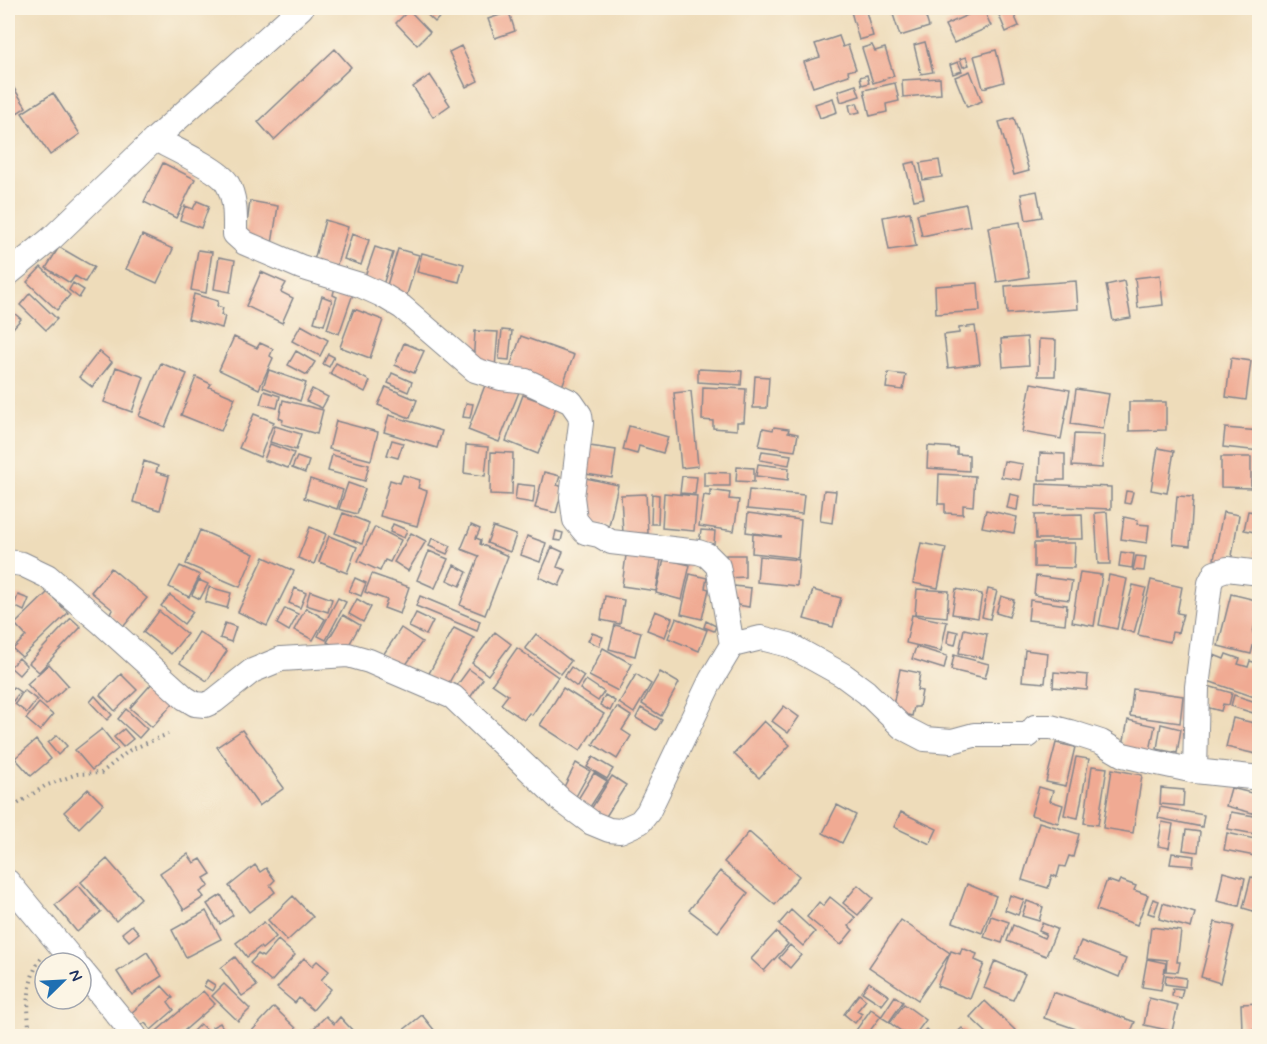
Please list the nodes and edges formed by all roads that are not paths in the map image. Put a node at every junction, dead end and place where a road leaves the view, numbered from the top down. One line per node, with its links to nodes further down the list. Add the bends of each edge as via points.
1 (301, 8): 2 (street)
2 (155, 139): 3 (street, via 52,238); 6 (street, via 226,180 234,201 236,234 245,243 382,295 402,307 475,370 526,381 571,402 581,423 572,497 575,520 585,532 610,542 698,552 713,559 722,581)
3 (8, 274)
4 (8, 562): 6 (street, via 47,576 195,704 214,701 252,671 281,659 348,655 453,697 561,800 592,824 609,830 632,827 648,812 711,680)
5 (1260, 573): 7 (street, via 1227,569 1215,573 1210,583 1197,687)
6 (732, 645): 7 (street, via 761,638 789,645 843,675 902,727 925,739 952,741 974,735 1029,735 1035,727 1051,727 1101,742 1123,755)
7 (1195, 771): 8 (street)
8 (1260, 778)
9 (8, 882): 10 (street)
10 (65, 951)
11 (93, 985): 12 (street)
12 (135, 1036)

